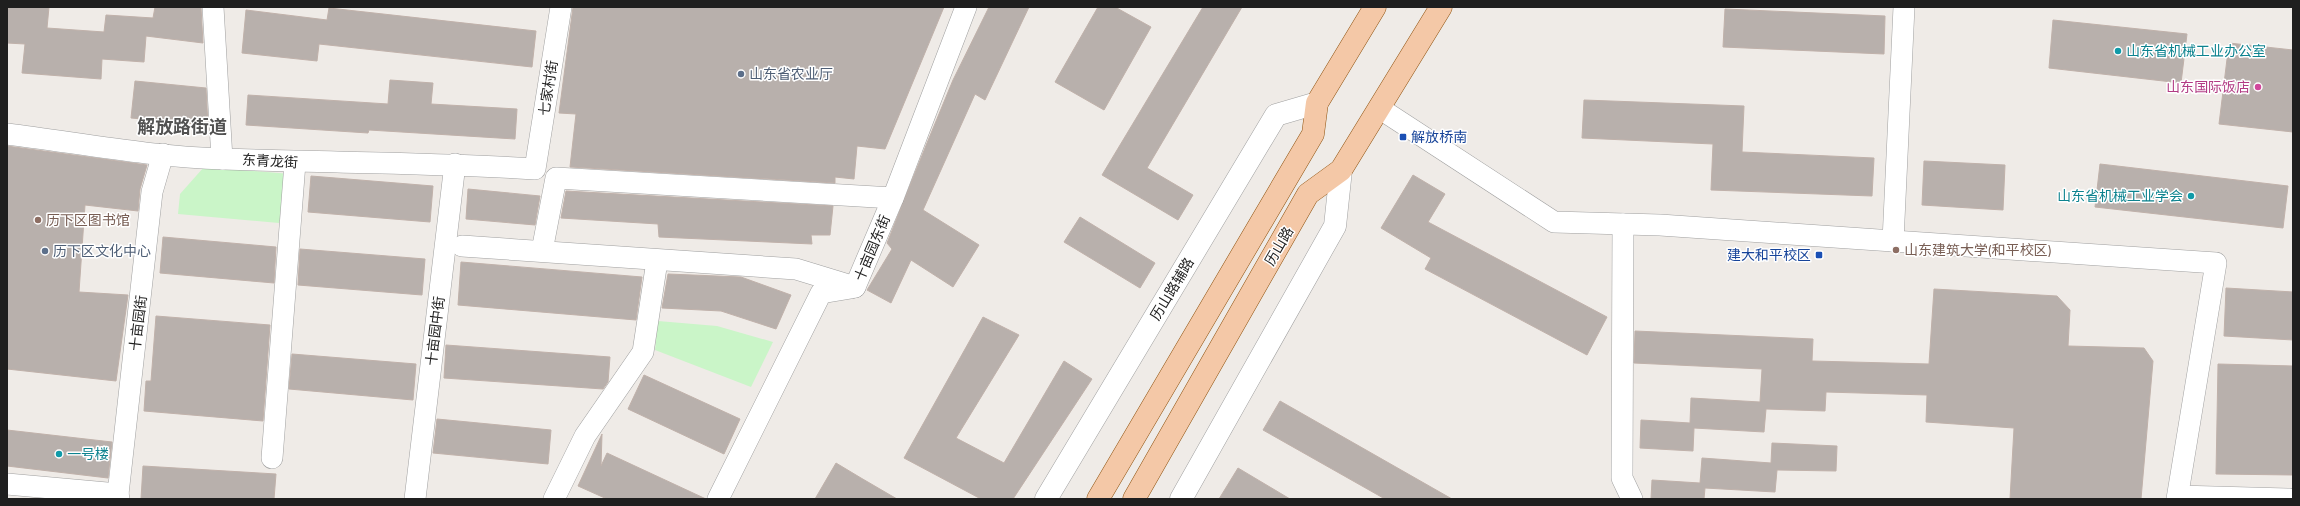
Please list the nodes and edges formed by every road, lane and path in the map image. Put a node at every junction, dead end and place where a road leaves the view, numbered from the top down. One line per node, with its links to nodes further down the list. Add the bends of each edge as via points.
1 (214, 7): 11 (street)
2 (561, 7): 14 (street, 七家村街)
3 (966, 7): 16 (street, 十亩园东街)
4 (1375, 7): 7 (main road, 历山路)
5 (1441, 7): 8 (main road, 历山路)
6 (1904, 7): 18 (street)
7 (1317, 103): 30 (street, 历山路辅路, via 1276,115); 31 (main road, 历山路, via 1313,134)
8 (1379, 108): 15 (main road, 历山路); 17 (street, via 1554,222)
9 (7, 134): 10 (street, 东青龙街)
10 (163, 154): 11 (street, 东青龙街); 25 (street, 十亩园街, via 152,192)
11 (222, 160): 12 (street, 东青龙街)
12 (295, 163): 13 (street, 东青龙街); 23 (street)
13 (455, 164): 14 (street, 东青龙街); 27 (street, 十亩园中街)
14 (535, 169)
15 (1341, 170): 32 (main road, 历山路, via 1308,194); 33 (street, via 1335,226)
16 (894, 198): 20 (street, via 556,178); 22 (street, 十亩园东街)
17 (1623, 224): 18 (street); 34 (street, via 1622,478)
18 (1893, 241): 26 (street, via 2216,263)
19 (462, 246): 20 (street)
20 (542, 251): 21 (street)
21 (657, 261): 22 (street, via 796,269); 28 (street, via 643,352 585,436)
22 (855, 287): 29 (street, 十亩园东街, via 821,293)
23 (272, 458)
24 (7, 484): 25 (street)
25 (119, 496)
26 (2178, 498): 35 (street)
27 (415, 499)
28 (554, 499)
29 (718, 499)
30 (1046, 499)
31 (1098, 499)
32 (1134, 499)
33 (1181, 499)
34 (1632, 499)
35 (2290, 499)

